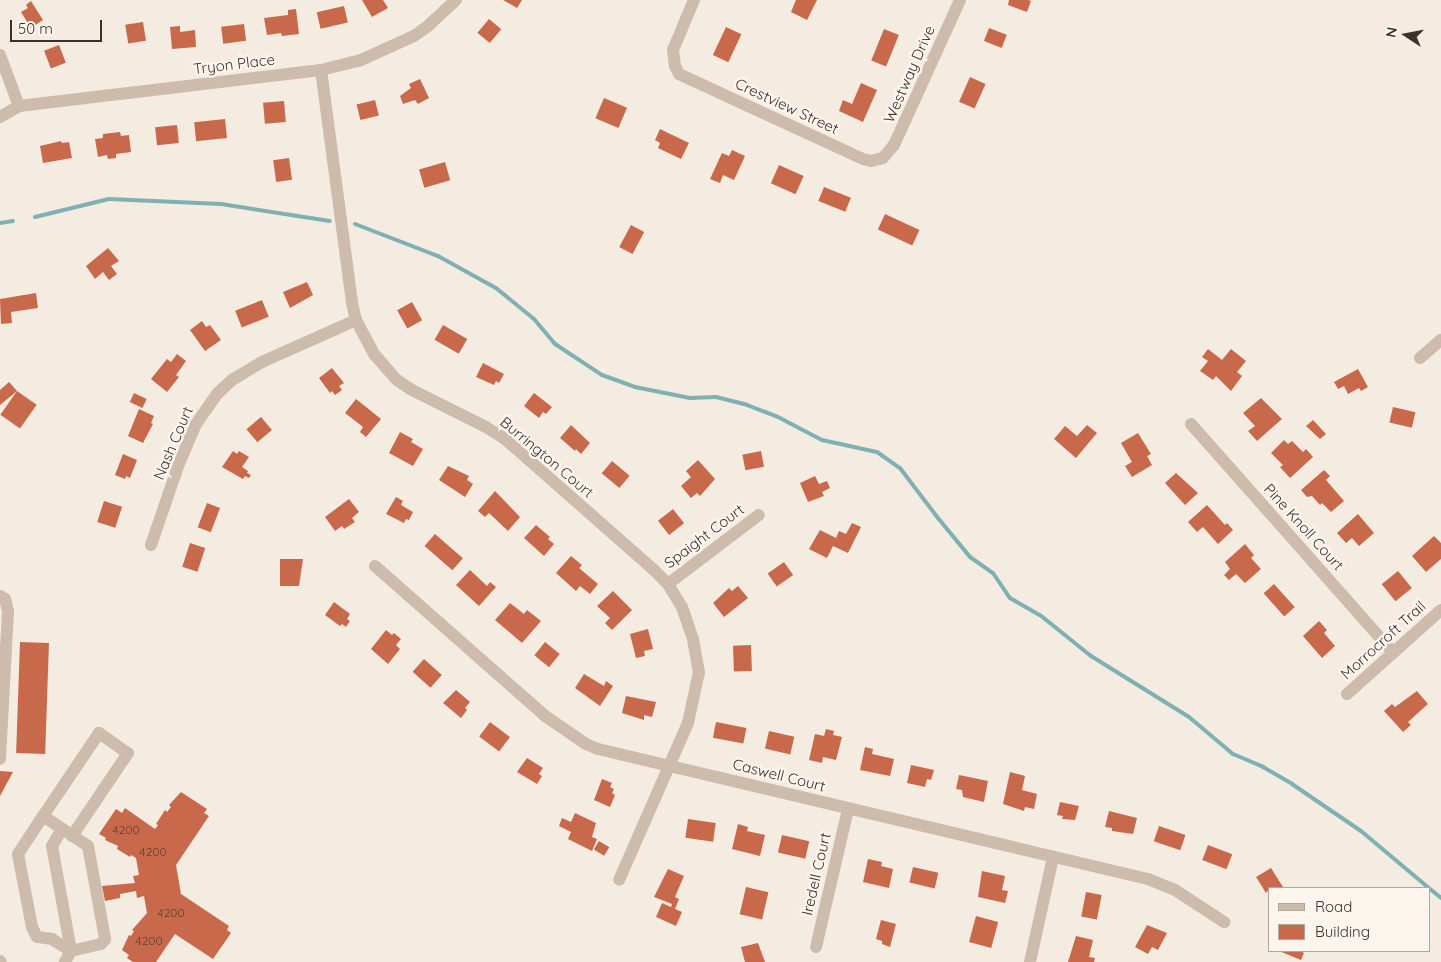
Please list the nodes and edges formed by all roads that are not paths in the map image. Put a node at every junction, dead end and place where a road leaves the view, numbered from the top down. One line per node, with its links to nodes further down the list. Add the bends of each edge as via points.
1 (456, 0): 5 (street, Tryon Place, via 430,25 397,46 361,60)
2 (694, 0): 8 (street, Crestview Street, via 673,50 674,66 679,74 863,159)
3 (960, 0): 8 (street, Westway Drive, via 904,126)
4 (0, 55): 6 (street)
5 (321, 70): 6 (street, Tryon Place); 9 (street, Burrington Court)
6 (19, 106): 7 (street, Tryon Place)
7 (0, 117)
8 (883, 158)
9 (356, 320): 14 (street, Nash Court, via 262,362 232,380 218,393 196,424); 16 (street, Burrington Court, via 375,355 397,380 504,439)
10 (1441, 340): 11 (street)
11 (1420, 358)
12 (1191, 424): 19 (street, Pine Knoll Court)
13 (759, 515): 16 (street, Spaight Court)
14 (151, 545)
15 (375, 566): 22 (street, Caswell Court, via 544,716 572,736 598,749)
16 (668, 584): 22 (street, Burrington Court, via 682,607 693,638 699,672 688,723)
17 (0, 596): 21 (street, via 6,599 8,621)
18 (1441, 610): 19 (street, Morrocroft Trail)
19 (1393, 652): 20 (street, Morrocroft Trail)
20 (1347, 694)
21 (0, 759)
22 (670, 765): 23 (street, Caswell Court); 27 (street, Burrington Court)
23 (848, 809): 26 (street, Caswell Court); 29 (street, Iredell Court)
24 (43, 816): 25 (street); 25 (street, via 99,733 128,753); 30 (street, via 18,854 32,928 37,937 52,939)
25 (67, 832): 30 (street, via 52,846); 30 (street, via 88,846 105,939 101,944)
26 (1052, 857): 28 (street, Caswell Court, via 1161,884); 31 (street)
27 (619, 880)
28 (1224, 922)
29 (816, 947)
30 (68, 956)
31 (1030, 962)

